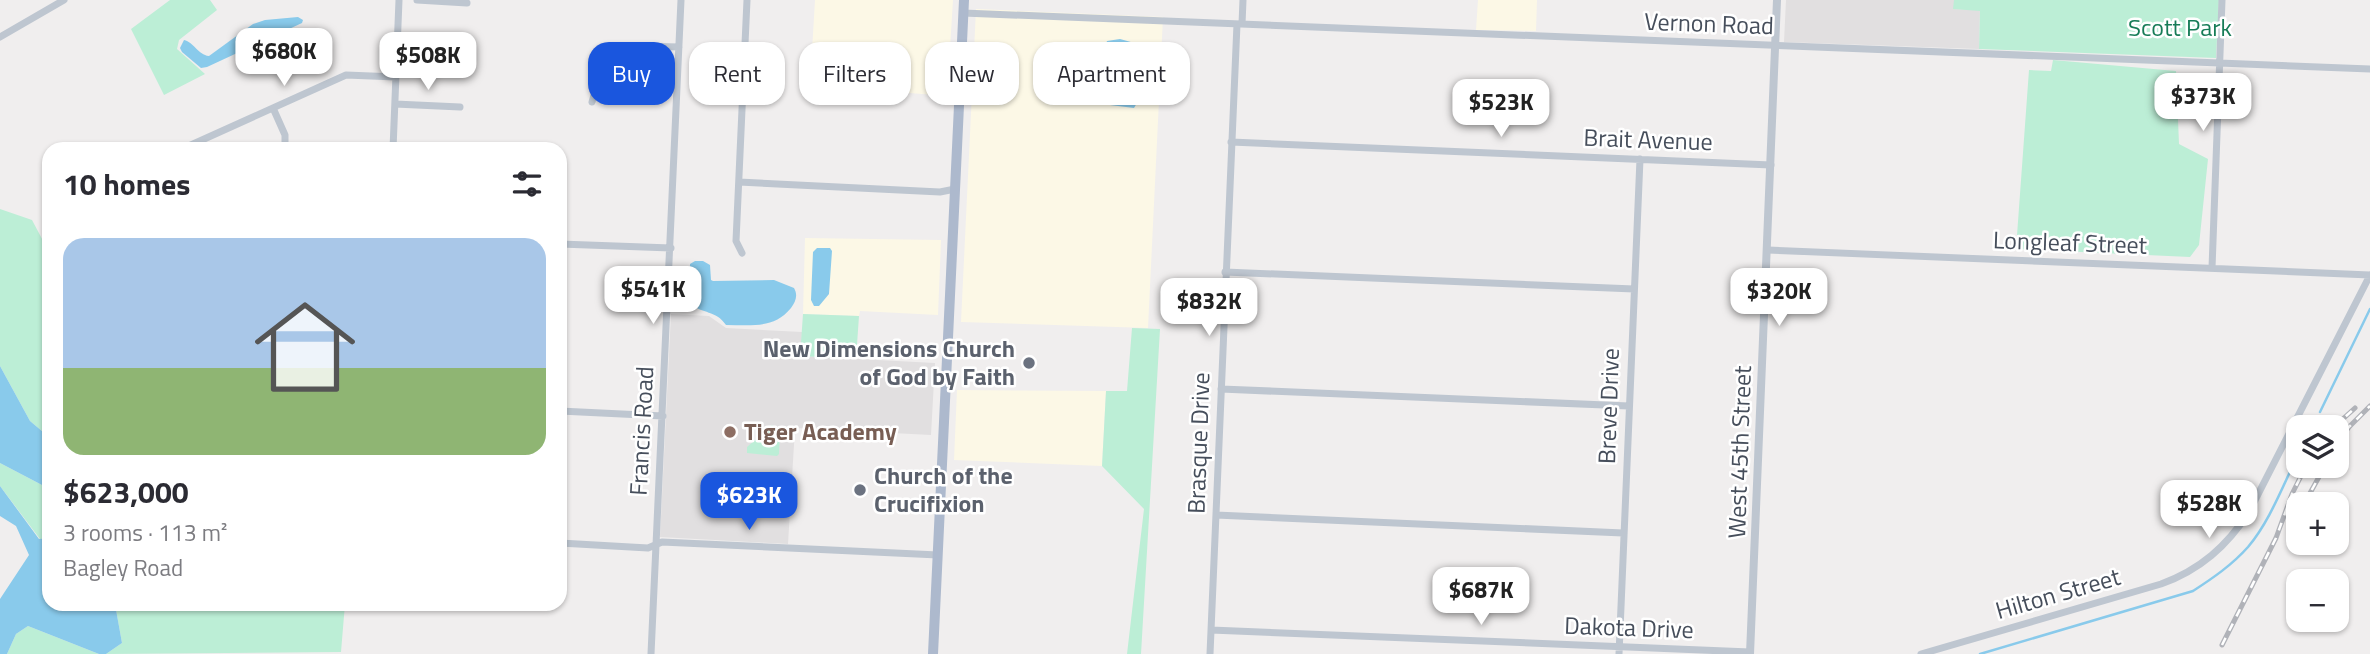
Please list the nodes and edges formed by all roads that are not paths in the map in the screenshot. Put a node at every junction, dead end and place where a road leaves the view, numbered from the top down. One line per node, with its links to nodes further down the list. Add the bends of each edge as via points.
1 (64, 0): 13 (street)
2 (399, 0): 19 (street)
3 (417, 0): 10 (street)
4 (681, 0): 16 (street, Francis Road)
5 (747, 0): 29 (street)
6 (964, 0): 11 (main road)
7 (1244, 0): 12 (street, Brasque Drive)
8 (1777, 0): 14 (street, West 45th Street)
9 (2222, 0): 17 (street)
10 (467, 3)
11 (963, 13): 12 (street, Vernon Road); 30 (main road)
12 (1240, 24): 14 (street, Vernon Road); 26 (street, Brasque Drive)
13 (0, 37)
14 (1776, 46): 17 (street, Vernon Road); 28 (street, West 45th Street)
15 (675, 47): 16 (street)
16 (679, 47): 32 (street, Francis Road)
17 (2219, 62): 18 (street, Vernon Road); 35 (street)
18 (2370, 69)
19 (396, 77): 20 (street); 22 (street, via 346,75)
20 (395, 104): 21 (street); 25 (street)
21 (460, 107)
22 (273, 108): 23 (street); 24 (street)
23 (198, 142)
24 (285, 142)
25 (393, 142)
26 (1231, 142): 27 (street, Brait Avenue); 36 (street, Brasque Drive)
27 (1640, 159): 28 (street, Brait Avenue); 38 (street, Breve Drive)
28 (1771, 165): 33 (street, West 45th Street)
29 (739, 183): 30 (street); 34 (street, via 736,241)
30 (955, 189): 47 (main road)
31 (567, 244): 32 (street)
32 (671, 247): 42 (street, Francis Road)
33 (1768, 250): 35 (street, Longleaf Street); 50 (street, West 45th Street)
34 (742, 253)
35 (2211, 268): 37 (street, Longleaf Street)
36 (1225, 272): 38 (street); 39 (street, Brasque Drive)
37 (2370, 275): 54 (street, Hilton Street, via 2249,512 2217,551 2188,573 2161,584)
38 (1634, 289): 40 (street, Breve Drive)
39 (1221, 389): 40 (street); 43 (street, Brasque Drive)
40 (1629, 406): 44 (street, Breve Drive)
41 (567, 411): 42 (street)
42 (663, 416): 46 (street, Francis Road)
43 (1216, 515): 44 (street); 48 (street, Brasque Drive)
44 (1623, 533): 49 (street, Breve Drive)
45 (567, 543): 46 (street)
46 (656, 545): 47 (street); 51 (street, Francis Road)
47 (938, 555): 52 (main road)
48 (1211, 630): 49 (street, Dakota Drive); 53 (street, Brasque Drive)
49 (1620, 650): 50 (street, Dakota Drive)
50 (1750, 653)
51 (651, 654)
52 (933, 654)
53 (1210, 654)
54 (1921, 654)

